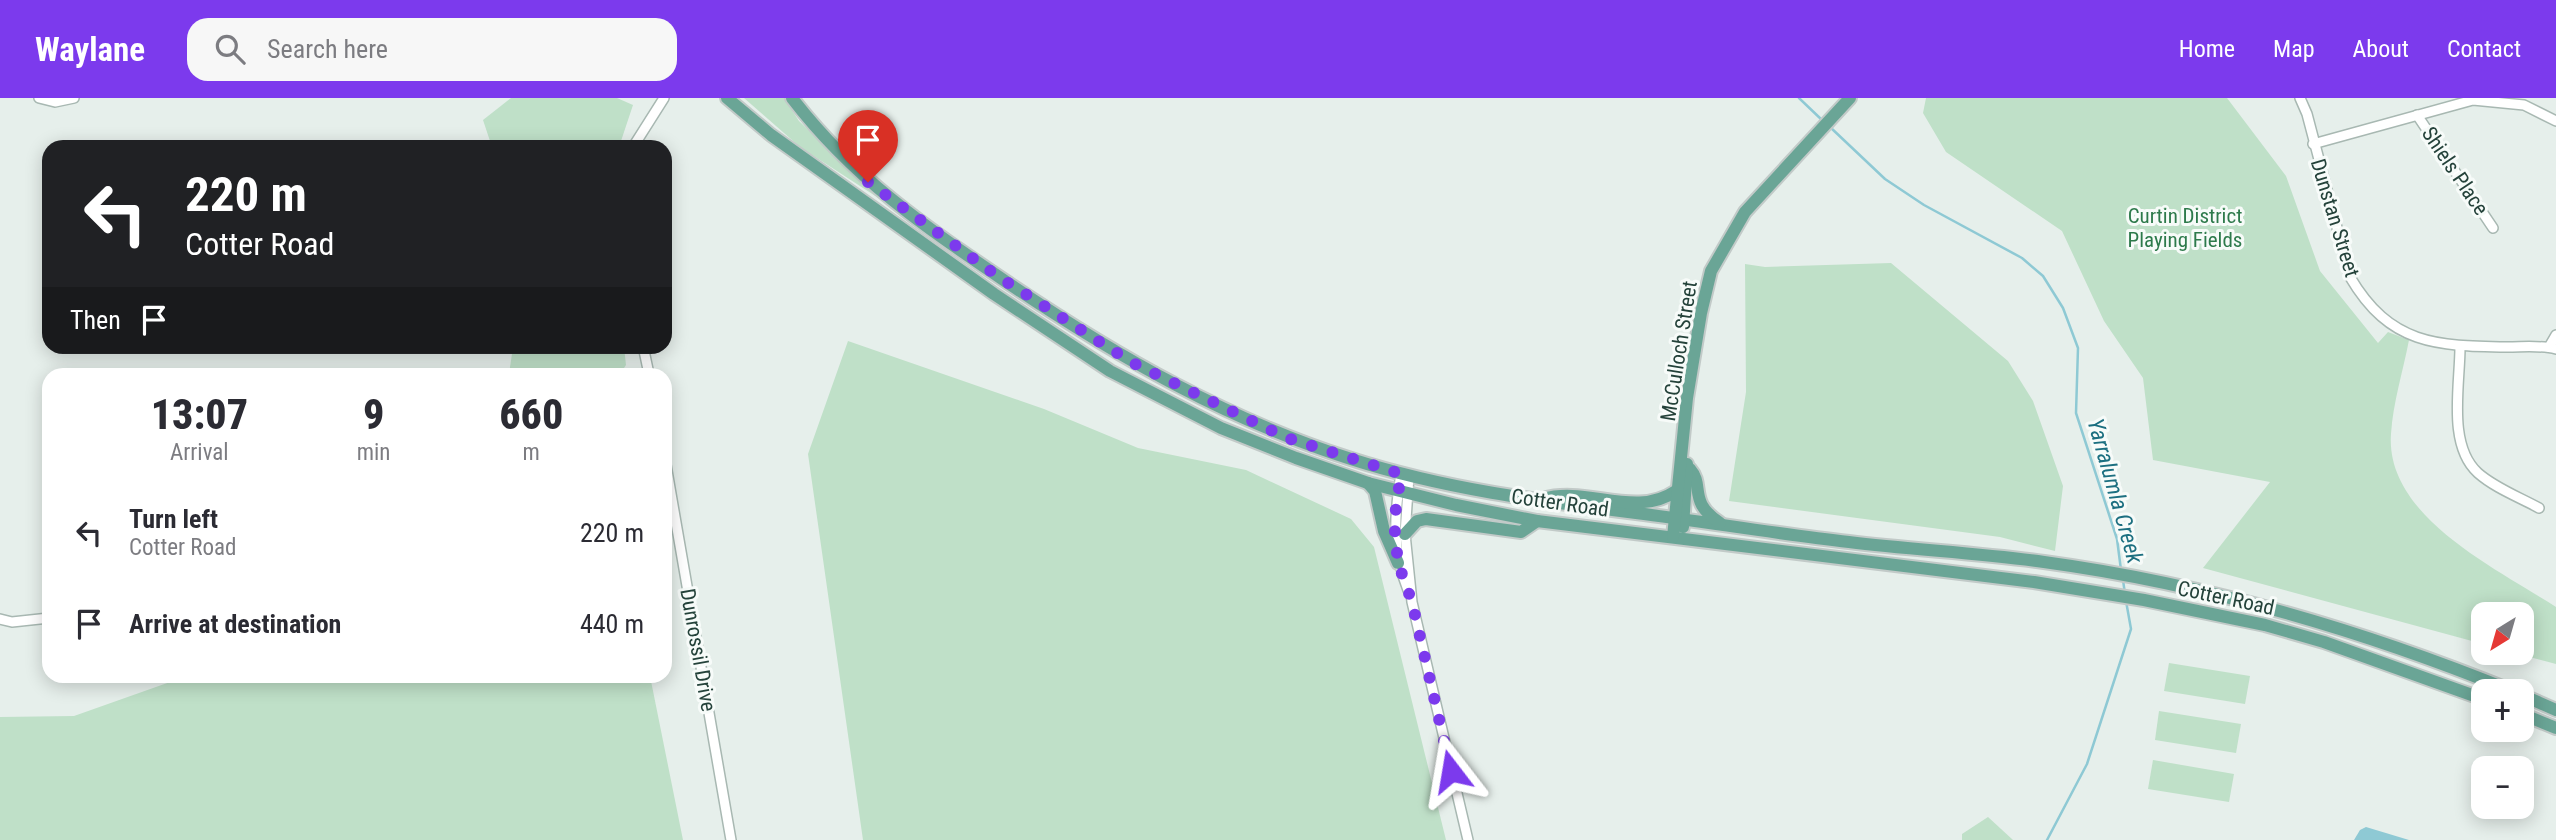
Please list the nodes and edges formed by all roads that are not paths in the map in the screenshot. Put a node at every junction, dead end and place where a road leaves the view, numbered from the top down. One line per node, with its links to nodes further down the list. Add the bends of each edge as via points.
1 (38, 98): 2 (street, via 55,102)
2 (74, 98)
3 (664, 98): 11 (street)
4 (725, 98): 20 (main road, Cotter Road, via 994,294 1110,371 1221,428)
5 (792, 98): 19 (main road, Cotter Road, via 834,149 878,191 1102,345 1262,427)
6 (1850, 98): 17 (main road, McCulloch Street, via 1745,212 1712,271 1693,354)
7 (2300, 98): 12 (street, Dunstan Street)
8 (2473, 99): 9 (street); 10 (street, via 2524,104)
9 (2417, 115): 12 (street); 13 (street, Shiels Place)
10 (2556, 121)
11 (637, 140)
12 (2313, 144): 15 (street, Dunstan Street, via 2350,277 2363,298 2401,331)
13 (2493, 228)
14 (2556, 335): 16 (street)
15 (2460, 348): 16 (street, Dunstan Street); 25 (street, via 2459,426 2465,455 2487,480)
16 (2552, 348)
17 (1683, 451): 18 (main road, McCulloch Street); 21 (main road, McCulloch Street)
18 (1687, 466): 26 (main road, McCulloch Street); 28 (main road, via 1694,472 1704,511)
19 (1405, 475): 22 (street); 24 (main road, Cotter Road)
20 (1368, 483): 22 (main road, Cotter Road); 31 (main road, via 1375,491 1384,531)
21 (1676, 491): 24 (main road, via 1646,503 1559,494); 26 (main road, McCulloch Street)
22 (1402, 493): 27 (main road, Cotter Road); 29 (street); 31 (street, via 1394,522)
23 (672, 499): 41 (street, Dunrossil Drive)
24 (1536, 501): 26 (main road, Cotter Road)
25 (2539, 508)
26 (1679, 519): 28 (main road, Cotter Road); 30 (main road, McCulloch Street)
27 (1537, 521): 29 (main road, via 1521,532 1426,519 1417,521); 30 (main road, Cotter Road)
28 (1725, 526): 35 (main road, Cotter Road, via 2046,562 2200,590 2327,624)
29 (1405, 534): 32 (street)
30 (1678, 538): 36 (main road, Cotter Road, via 2144,600 2324,642)
31 (1398, 563): 32 (street)
32 (1412, 602): 42 (street)
33 (0, 619): 34 (street)
34 (42, 619)
35 (2482, 679)
36 (2471, 695)
37 (2534, 700): 38 (main road)
38 (2556, 710)
39 (2534, 719): 40 (main road)
40 (2556, 728)
41 (731, 840)
42 (1468, 840)

